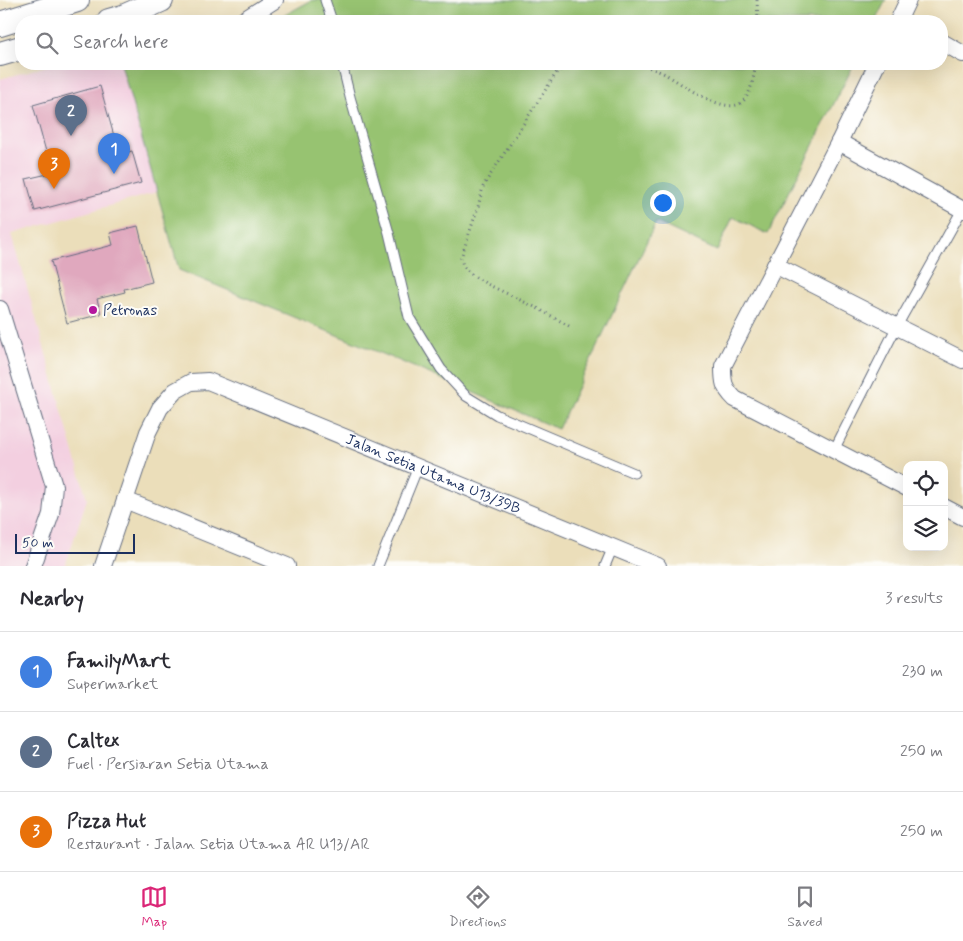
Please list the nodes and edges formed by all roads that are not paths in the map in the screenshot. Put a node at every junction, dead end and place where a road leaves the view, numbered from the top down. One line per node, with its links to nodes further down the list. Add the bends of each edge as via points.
1 (77, 0): 6 (street)
2 (161, 0): 7 (street)
3 (275, 0): 8 (street)
4 (325, 0): 9 (lane)
5 (908, 0): 10 (street)
6 (29, 15)
7 (130, 15)
8 (251, 15)
9 (330, 15)
10 (903, 15)
11 (15, 19): 12 (street)
12 (0, 24)
13 (948, 45): 16 (street)
14 (15, 50): 15 (street)
15 (0, 54)
16 (963, 54)
17 (343, 70): 27 (lane, via 409,317 441,369 466,396 497,414)
18 (874, 70): 19 (street)
19 (839, 142): 20 (street); 21 (street)
20 (963, 209): 23 (lane)
21 (775, 265): 23 (street); 25 (street, via 723,366 726,390 735,399)
22 (0, 309): 33 (street, via 54,486 51,514)
23 (898, 326): 24 (street); 25 (lane)
24 (963, 360)
25 (834, 450): 28 (street)
26 (418, 467): 29 (street, Jalan Setia Utama U13/39B, via 208,381 191,382 175,391 160,408 148,432); 32 (street, Jalan Setia Utama U13/39B); 36 (lane)
27 (634, 473)
28 (903, 486)
29 (125, 500): 34 (street); 35 (street)
30 (948, 509): 31 (street)
31 (963, 516)
32 (613, 547): 37 (lane); 38 (street, Jalan Setia Utama U13/39B)
33 (33, 566)
34 (103, 566)
35 (287, 566)
36 (378, 566)
37 (605, 566)
38 (658, 566)

